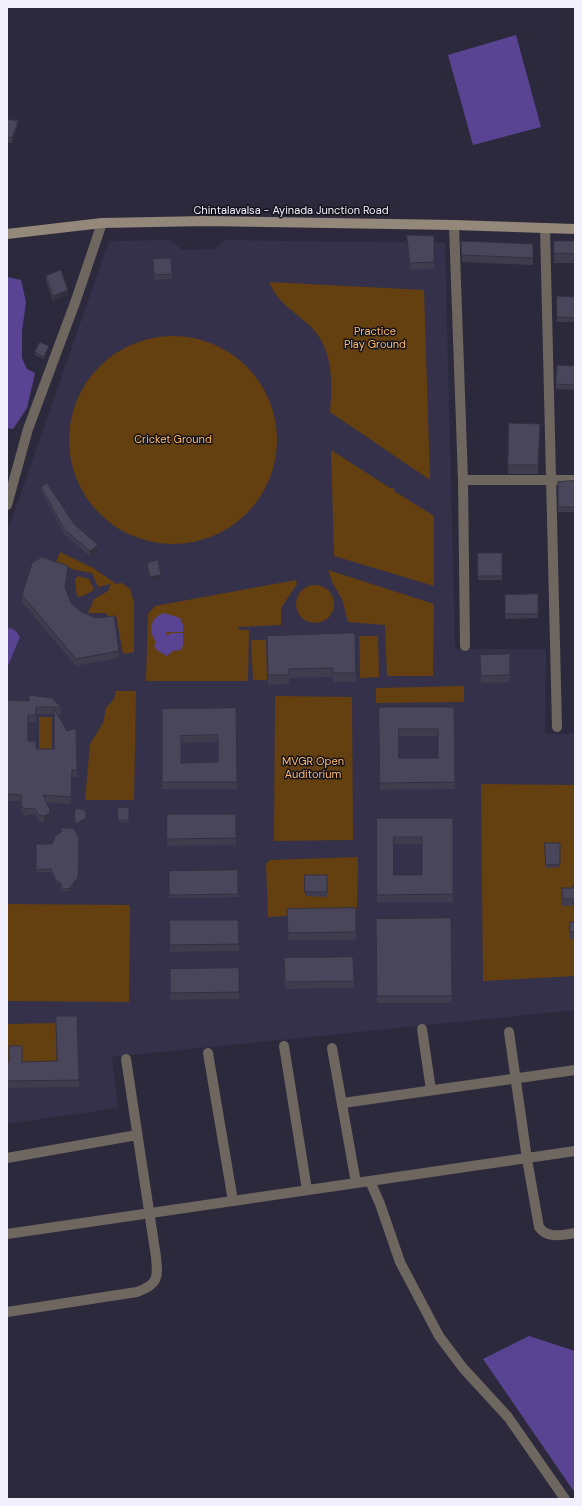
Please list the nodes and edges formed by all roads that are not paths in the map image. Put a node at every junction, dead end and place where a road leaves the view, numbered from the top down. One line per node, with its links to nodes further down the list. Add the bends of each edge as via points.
1 (102, 222): 2 (main road, Chintalavalsa - Ayinada Junction Road); 5 (main road, Chintalavalsa - Ayinada Junction Road); 9 (street, via 28,429)
2 (454, 225): 3 (main road, Chintalavalsa - Ayinada Junction Road); 6 (street)
3 (545, 228): 4 (main road, Chintalavalsa - Ayinada Junction Road); 7 (street)
4 (575, 229)
5 (7, 234)
6 (463, 480): 7 (street); 10 (street)
7 (551, 480): 8 (street); 11 (street)
8 (575, 480)
9 (7, 505)
10 (465, 646)
11 (557, 727)
12 (422, 1029): 20 (street)
13 (509, 1032): 19 (street)
14 (284, 1046): 28 (street)
15 (332, 1048): 21 (street)
16 (208, 1053): 29 (street)
17 (126, 1059): 22 (street)
18 (575, 1070): 19 (street)
19 (515, 1078): 20 (street); 25 (street)
20 (431, 1090): 21 (street)
21 (343, 1103): 27 (street)
22 (137, 1136): 24 (street); 30 (street)
23 (575, 1151): 25 (street)
24 (7, 1158)
25 (526, 1159): 26 (street); 31 (street, via 538,1227 548,1235)
26 (370, 1181): 27 (street); 34 (street, via 400,1262 439,1336 463,1368 508,1417)
27 (356, 1183): 28 (street)
28 (307, 1190): 29 (street)
29 (233, 1201): 30 (street)
30 (150, 1213): 32 (street); 33 (street, via 158,1275 150,1286 137,1292)
31 (575, 1233)
32 (7, 1234)
33 (7, 1312)
34 (565, 1499)

